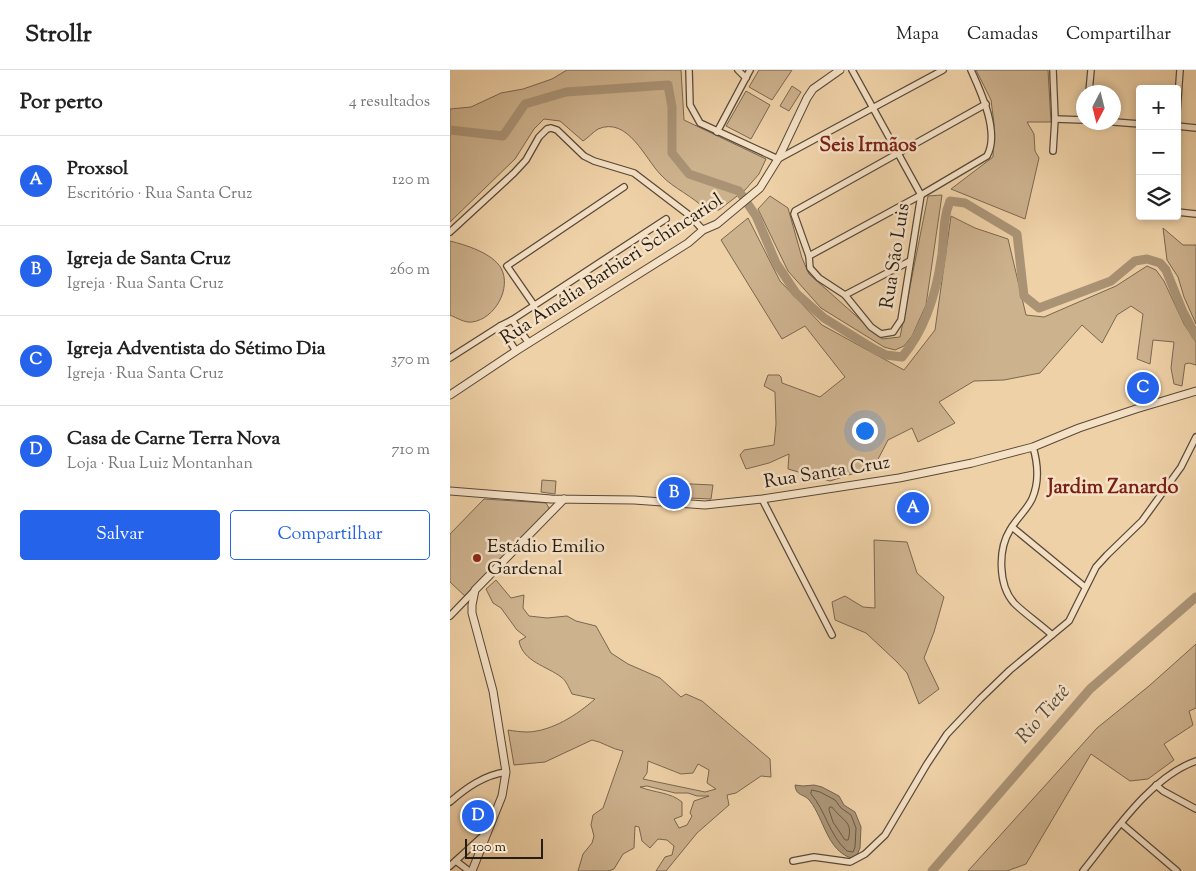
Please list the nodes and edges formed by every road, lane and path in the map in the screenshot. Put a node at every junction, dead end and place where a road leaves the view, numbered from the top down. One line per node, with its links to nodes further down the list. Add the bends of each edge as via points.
1 (688, 70): 22 (street, via 690,105 700,123)
2 (738, 70): 11 (street)
3 (750, 70): 11 (street)
4 (840, 70): 25 (street, Rua Amélia Barbieri Schincariol, via 806,98)
5 (852, 70): 15 (street)
6 (942, 70): 15 (street)
7 (971, 70): 14 (street)
8 (1053, 70): 16 (street)
9 (1090, 70): 12 (street)
10 (1180, 70): 13 (street)
11 (746, 78): 22 (street)
12 (1089, 85)
13 (1179, 85)
14 (986, 104): 24 (street); 27 (street, via 990,127 987,156)
15 (874, 107): 24 (street); 25 (street)
16 (1055, 119): 17 (street); 23 (street)
17 (1076, 120)
18 (1121, 123): 19 (street)
19 (1136, 124)
20 (1181, 126): 21 (street)
21 (1196, 128)
22 (717, 132): 25 (street)
23 (1053, 151)
24 (900, 153): 27 (street); 33 (street, Rua São Luis, via 795,211)
25 (778, 159): 31 (street, Rua Amélia Barbieri Schincariol, via 754,194 717,224)
26 (624, 188): 36 (street, via 507,266)
27 (921, 196): 33 (street); 34 (street, Rua São Luis)
28 (1181, 212): 29 (street)
29 (1196, 214)
30 (666, 219): 36 (street)
31 (703, 230): 32 (street, via 689,215 634,173 584,156 551,128 539,138 514,173); 39 (street, Rua Amélia Barbieri Schincariol, via 688,243)
32 (450, 232)
33 (809, 256): 35 (street, Rua São Luis, via 810,268 819,278)
34 (910, 261): 35 (street); 35 (street, Rua São Luis, via 901,320 893,332 881,334 871,327)
35 (845, 295)
36 (534, 305): 37 (street)
37 (512, 320): 38 (street); 39 (street)
38 (500, 326): 40 (street); 41 (street)
39 (529, 343): 40 (street, Rua Amélia Barbieri Schincariol)
40 (516, 351): 43 (street, Rua Amélia Barbieri Schincariol)
41 (450, 358)
42 (1196, 391): 45 (street, Rua Santa Cruz, via 1080,428)
43 (450, 395)
44 (1196, 436): 50 (street, via 1181,467 1142,521 1107,554)
45 (1033, 447): 48 (street, Rua Santa Cruz, via 907,477); 49 (street, via 1038,473 1036,487 1028,507)
46 (450, 491): 47 (street, Rua Santa Cruz)
47 (564, 499): 48 (street, Rua Santa Cruz, via 704,505); 51 (street)
48 (762, 499): 53 (street)
49 (1012, 527): 50 (street); 54 (street, via 1002,552 1005,587 1014,602)
50 (1085, 587): 54 (street, via 1072,616)
51 (475, 590): 52 (street); 56 (street, via 472,613 493,691)
52 (450, 616)
53 (832, 635)
54 (1052, 635): 63 (street, via 992,687 947,734 875,846 850,862 814,857)
55 (1196, 762): 57 (street)
56 (506, 772): 58 (street, via 465,789); 61 (street, via 502,796)
57 (1156, 785): 59 (street); 60 (street)
58 (450, 802)
59 (1196, 809)
60 (1122, 824): 66 (street); 67 (street)
61 (486, 833): 62 (street); 65 (street)
62 (456, 860): 64 (street); 65 (street)
63 (793, 862)
64 (450, 866)
65 (470, 871)
66 (1083, 871)
67 (1177, 871)

